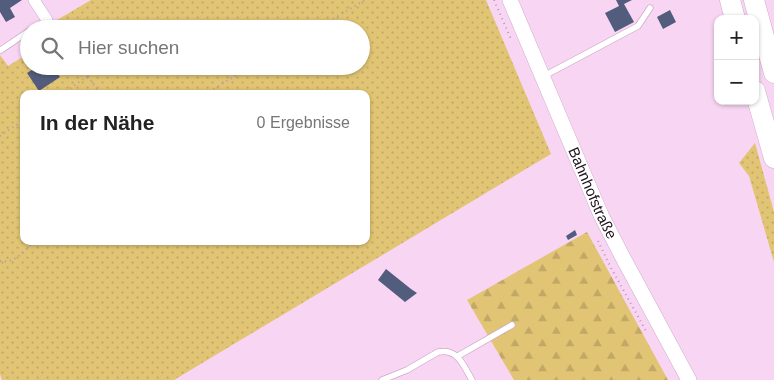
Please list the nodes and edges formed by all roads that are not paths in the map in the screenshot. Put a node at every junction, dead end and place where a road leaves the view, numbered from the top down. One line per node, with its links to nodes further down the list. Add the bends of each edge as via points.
1 (34, 0): 7 (street)
2 (510, 0): 11 (main road, Bahnhofstraße)
3 (730, 0): 6 (highway)
4 (754, 0): 10 (highway)
5 (650, 8): 11 (lane, via 638,26)
6 (735, 15)
7 (47, 20)
8 (20, 38): 9 (lane)
9 (1, 50)
10 (774, 73)
11 (544, 76): 18 (main road, Bahnhofstraße, via 601,215)
12 (759, 105): 13 (highway)
13 (774, 158)
14 (512, 325): 15 (lane)
15 (458, 356): 16 (lane, via 438,352); 17 (lane)
16 (382, 380)
17 (472, 380)
18 (689, 380)

